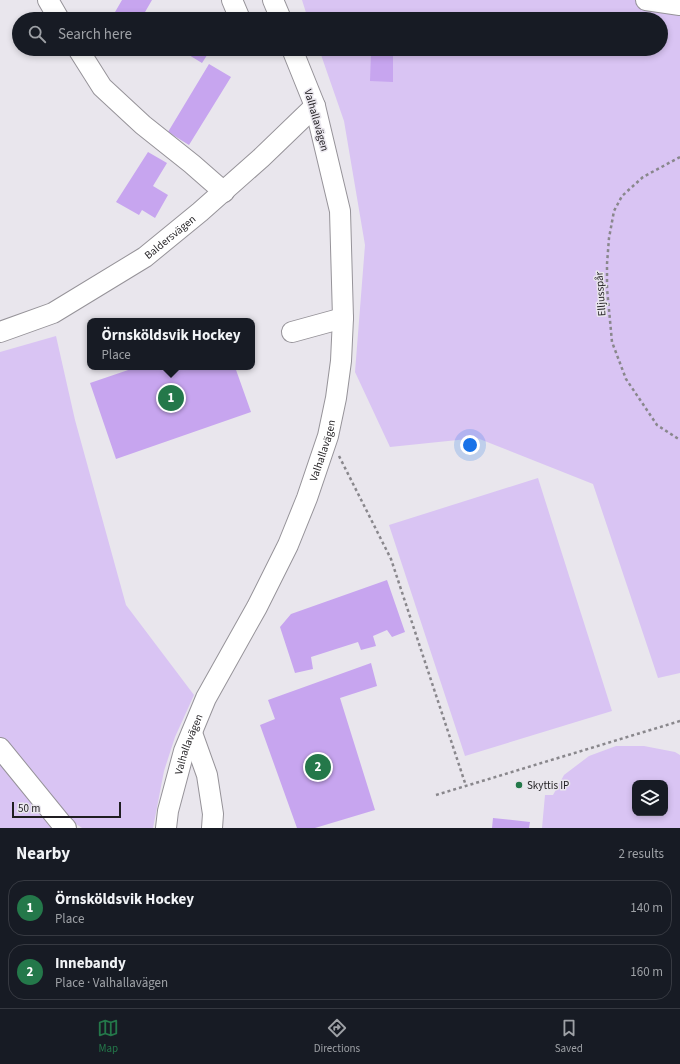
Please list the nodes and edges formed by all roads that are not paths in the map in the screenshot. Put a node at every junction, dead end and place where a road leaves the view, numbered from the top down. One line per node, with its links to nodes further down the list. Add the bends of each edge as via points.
1 (48, 0): 6 (street)
2 (232, 0): 7 (street)
3 (273, 0): 8 (street)
4 (646, 0): 5 (street)
5 (680, 5)
6 (55, 12)
7 (237, 12)
8 (278, 12)
9 (82, 56): 12 (street, via 102,87 143,125)
10 (295, 56): 11 (street, Valhallavägen)
11 (315, 106): 12 (street, Baldersvägen); 13 (street, Valhallavägen, via 340,211)
12 (224, 192): 14 (street, Baldersvägen, via 145,257 53,313)
13 (343, 318): 15 (street); 16 (street, Valhallavägen, via 336,398 328,436 307,498 288,545 206,698)
14 (0, 332)
15 (292, 332)
16 (192, 733): 19 (street, Valhallavägen, via 176,779); 20 (street, via 208,776 213,814)
17 (0, 748): 18 (street)
18 (66, 828)
19 (166, 828)
20 (212, 828)

